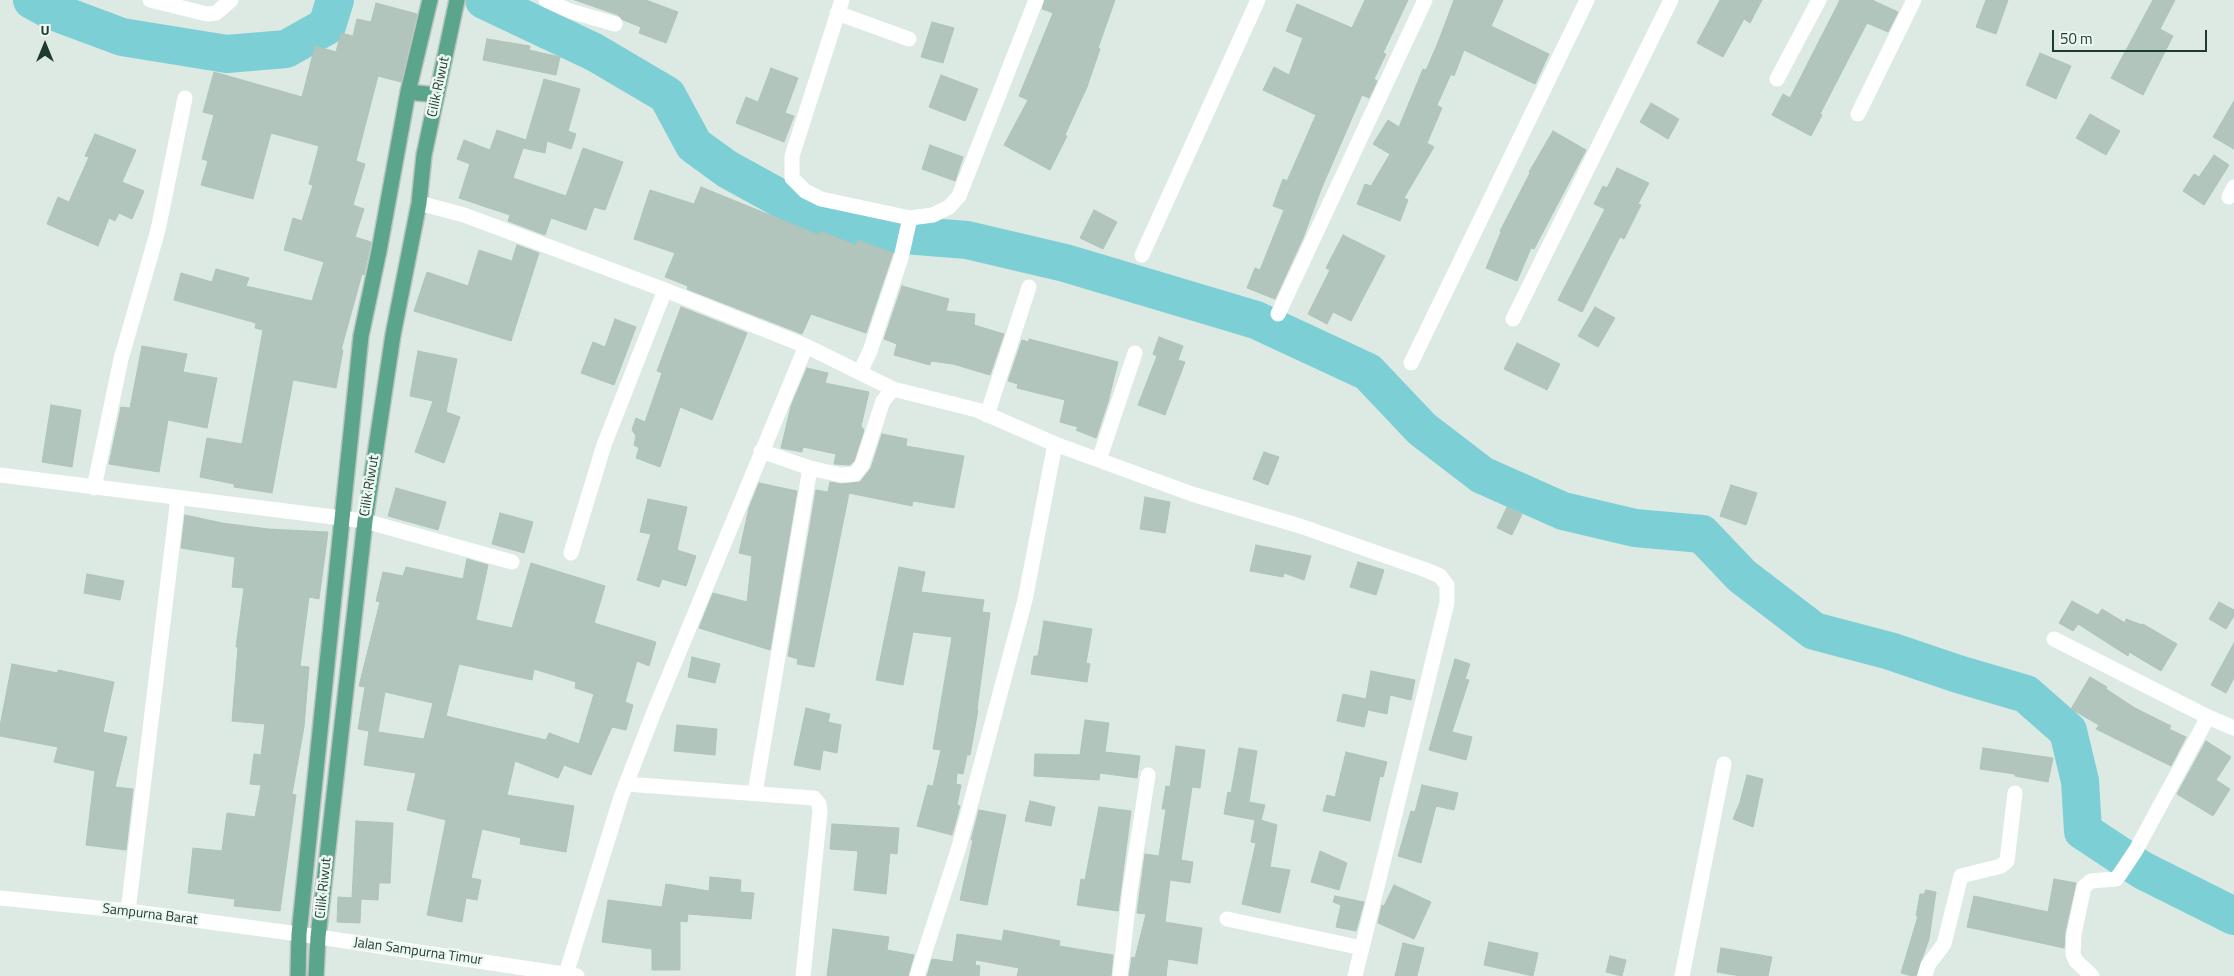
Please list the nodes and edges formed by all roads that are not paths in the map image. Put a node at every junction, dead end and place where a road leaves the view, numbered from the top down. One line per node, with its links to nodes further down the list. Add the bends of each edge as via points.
1 (150, 0): 2 (street, via 207,14 216,13)
2 (231, 0)
3 (430, 0): 17 (main road, Cilik Riwut)
4 (457, 0): 18 (main road, Cilik Riwut)
5 (546, 0): 14 (street, via 570,11)
6 (1036, 0): 22 (street, via 958,196 949,207 934,215)
7 (1258, 0): 23 (street)
8 (1425, 0): 26 (street)
9 (1587, 0): 30 (street)
10 (1671, 0): 27 (street)
11 (1819, 0): 16 (street)
12 (1914, 0): 20 (street)
13 (839, 7): 15 (street); 22 (street, via 792,156 792,178 822,199)
14 (615, 24)
15 (909, 38)
16 (1777, 79)
17 (408, 92): 18 (main road); 41 (main road, Cilik Riwut, via 360,336)
18 (437, 95): 21 (main road, Cilik Riwut, via 424,155)
19 (185, 98): 39 (street, via 158,230 121,359)
20 (1858, 114)
21 (419, 203): 25 (street, via 464,215); 42 (main road, Cilik Riwut, via 393,335)
22 (909, 222): 31 (street, via 901,258)
23 (1142, 255)
24 (1029, 287): 33 (street)
25 (665, 290): 28 (street); 43 (street, via 604,445)
26 (1278, 314)
27 (1513, 319)
28 (806, 346): 31 (street); 35 (street)
29 (1135, 353): 36 (street)
30 (1411, 363)
31 (860, 372): 32 (street)
32 (893, 389): 33 (street); 37 (street, via 883,401 862,465 855,474 841,475)
33 (987, 415): 34 (street)
34 (1055, 444): 36 (street); 64 (street, via 1025,600 959,847)
35 (761, 452): 37 (street); 50 (street)
36 (1099, 460): 58 (street, via 1192,494 1300,526 1426,570 1440,576 1447,585 1447,603)
37 (810, 468): 51 (street)
38 (0, 475): 39 (street)
39 (94, 488): 40 (street)
40 (178, 498): 41 (street); 54 (street)
41 (343, 519): 42 (street); 56 (main road, Cilik Riwut)
42 (365, 522): 44 (street); 57 (main road, Cilik Riwut)
43 (571, 552)
44 (512, 562)
45 (2054, 639): 46 (street)
46 (2208, 717): 47 (street); 69 (street, via 2124,869 2116,879 2091,881 2084,887 2073,954)
47 (2234, 728)
48 (1724, 764): 67 (street)
49 (1148, 775): 65 (street)
50 (626, 784): 51 (street); 60 (street)
51 (755, 793): 63 (street, via 806,796 819,804)
52 (2015, 793): 68 (street, via 2007,861 2001,866 1962,876 1944,944 1928,965)
53 (0, 898): 54 (street, Sampurna Barat)
54 (128, 911): 56 (street, Sampurna Barat)
55 (1228, 919): 58 (street)
56 (299, 934): 57 (street, Sampurna Barat); 61 (main road, Cilik Riwut)
57 (318, 937): 59 (street, Jalan Sampurna Timur); 62 (main road, Cilik Riwut)
58 (1362, 948): 66 (street)
59 (524, 971): 60 (street, Jalan Sampurna Timur)
60 (571, 975)
61 (298, 976)
62 (316, 976)
63 (803, 976)
64 (917, 976)
65 (1120, 976)
66 (1355, 976)
67 (1682, 976)
68 (1925, 976)
69 (2092, 976)

